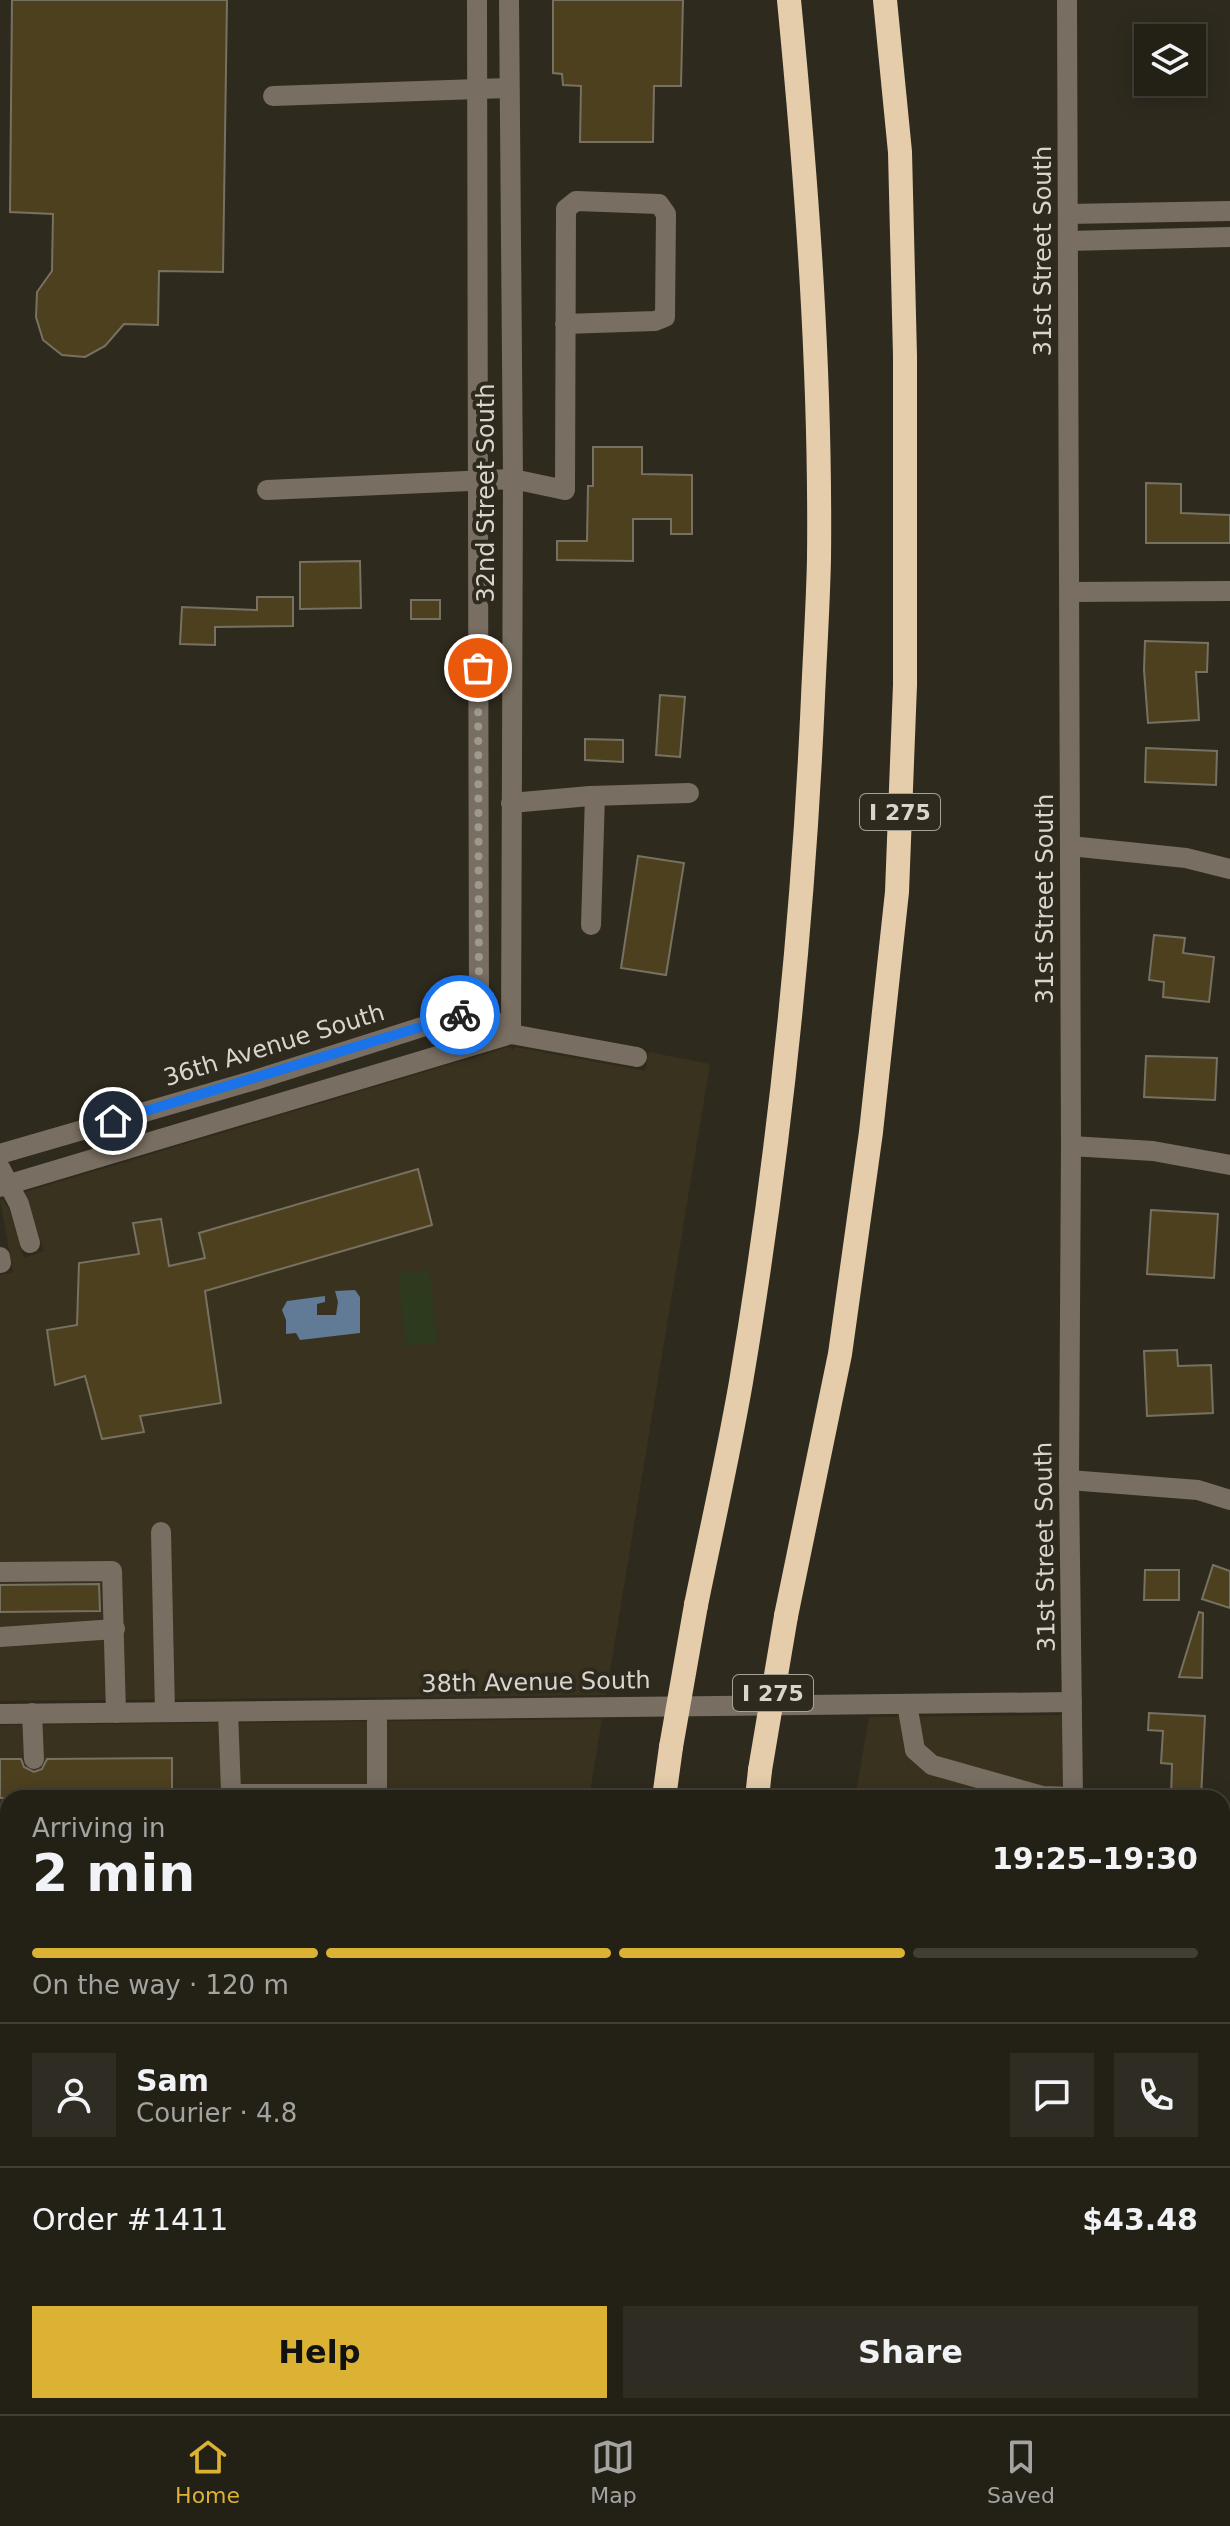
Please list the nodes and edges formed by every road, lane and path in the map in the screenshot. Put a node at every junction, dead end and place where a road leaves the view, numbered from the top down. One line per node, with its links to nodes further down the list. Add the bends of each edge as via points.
1 (477, 0): 7 (street, 32nd Street South)
2 (509, 0): 6 (street, 32nd Street South)
3 (789, 0): 54 (highway, bridge, via 816,361 819,560 808,803 769,1203)
4 (885, 0): 55 (highway, I 275, bridge, via 900,152 905,356 905,685 897,892 840,1354 786,1616)
5 (1067, 0): 10 (street, 31st Street South)
6 (508, 88): 7 (street); 14 (street, 32nd Street South)
7 (477, 90): 8 (street); 15 (street, 32nd Street South)
8 (273, 96)
9 (1230, 211): 10 (street)
10 (1068, 214): 12 (street, 31st Street South)
11 (1230, 237): 12 (street)
12 (1068, 241): 18 (street, 31st Street South)
13 (565, 324): 13 (street, via 570,203 659,204 666,214 665,317); 14 (street, via 565,490)
14 (513, 479): 15 (street); 21 (street, 32nd Street South)
15 (477, 481): 16 (street); 25 (street, 32nd Street South)
16 (267, 490)
17 (1230, 591): 18 (street)
18 (1070, 592): 22 (street, 31st Street South)
19 (689, 793): 20 (street)
20 (595, 796): 21 (street); 24 (street)
21 (511, 803): 26 (street, 32nd Street South)
22 (1070, 846): 23 (street, via 1186,858); 30 (street, 31st Street South)
23 (1230, 869)
24 (591, 925)
25 (479, 1009): 26 (street); 28 (street, 36th Avenue South)
26 (511, 1034): 27 (street); 29 (street)
27 (637, 1057)
28 (255, 1080): 29 (street); 31 (street, 36th Avenue South)
29 (269, 1108): 33 (street)
30 (1071, 1146): 32 (street, via 1153,1151); 37 (street, 31st Street South)
31 (0, 1154)
32 (1230, 1165)
33 (3, 1180): 34 (street, via 19,1204)
34 (30, 1243)
35 (0, 1257): 36 (street)
36 (1, 1263)
37 (1069, 1480): 38 (street, via 1198,1490); 43 (street, 31st Street South)
38 (1230, 1500)
39 (161, 1532): 46 (street)
40 (0, 1572): 41 (street, via 112,1571)
41 (115, 1629): 42 (street); 49 (street)
42 (0, 1637)
43 (1072, 1702): 44 (street, 38th Avenue South); 57 (street, 31st Street South)
44 (907, 1704): 45 (street, 38th Avenue South); 56 (street, via 915,1750 932,1765)
45 (377, 1710): 47 (street, 38th Avenue South); 53 (street)
46 (165, 1712): 47 (street, 38th Avenue South); 49 (street, 38th Avenue South)
47 (228, 1712): 52 (street)
48 (32, 1713): 49 (street, 38th Avenue South); 50 (street, 38th Avenue South); 51 (street)
49 (116, 1713)
50 (0, 1714)
51 (34, 1759)
52 (231, 1790)
53 (377, 1790)
54 (665, 1790)
55 (758, 1790)
56 (1019, 1790)
57 (1073, 1790)

